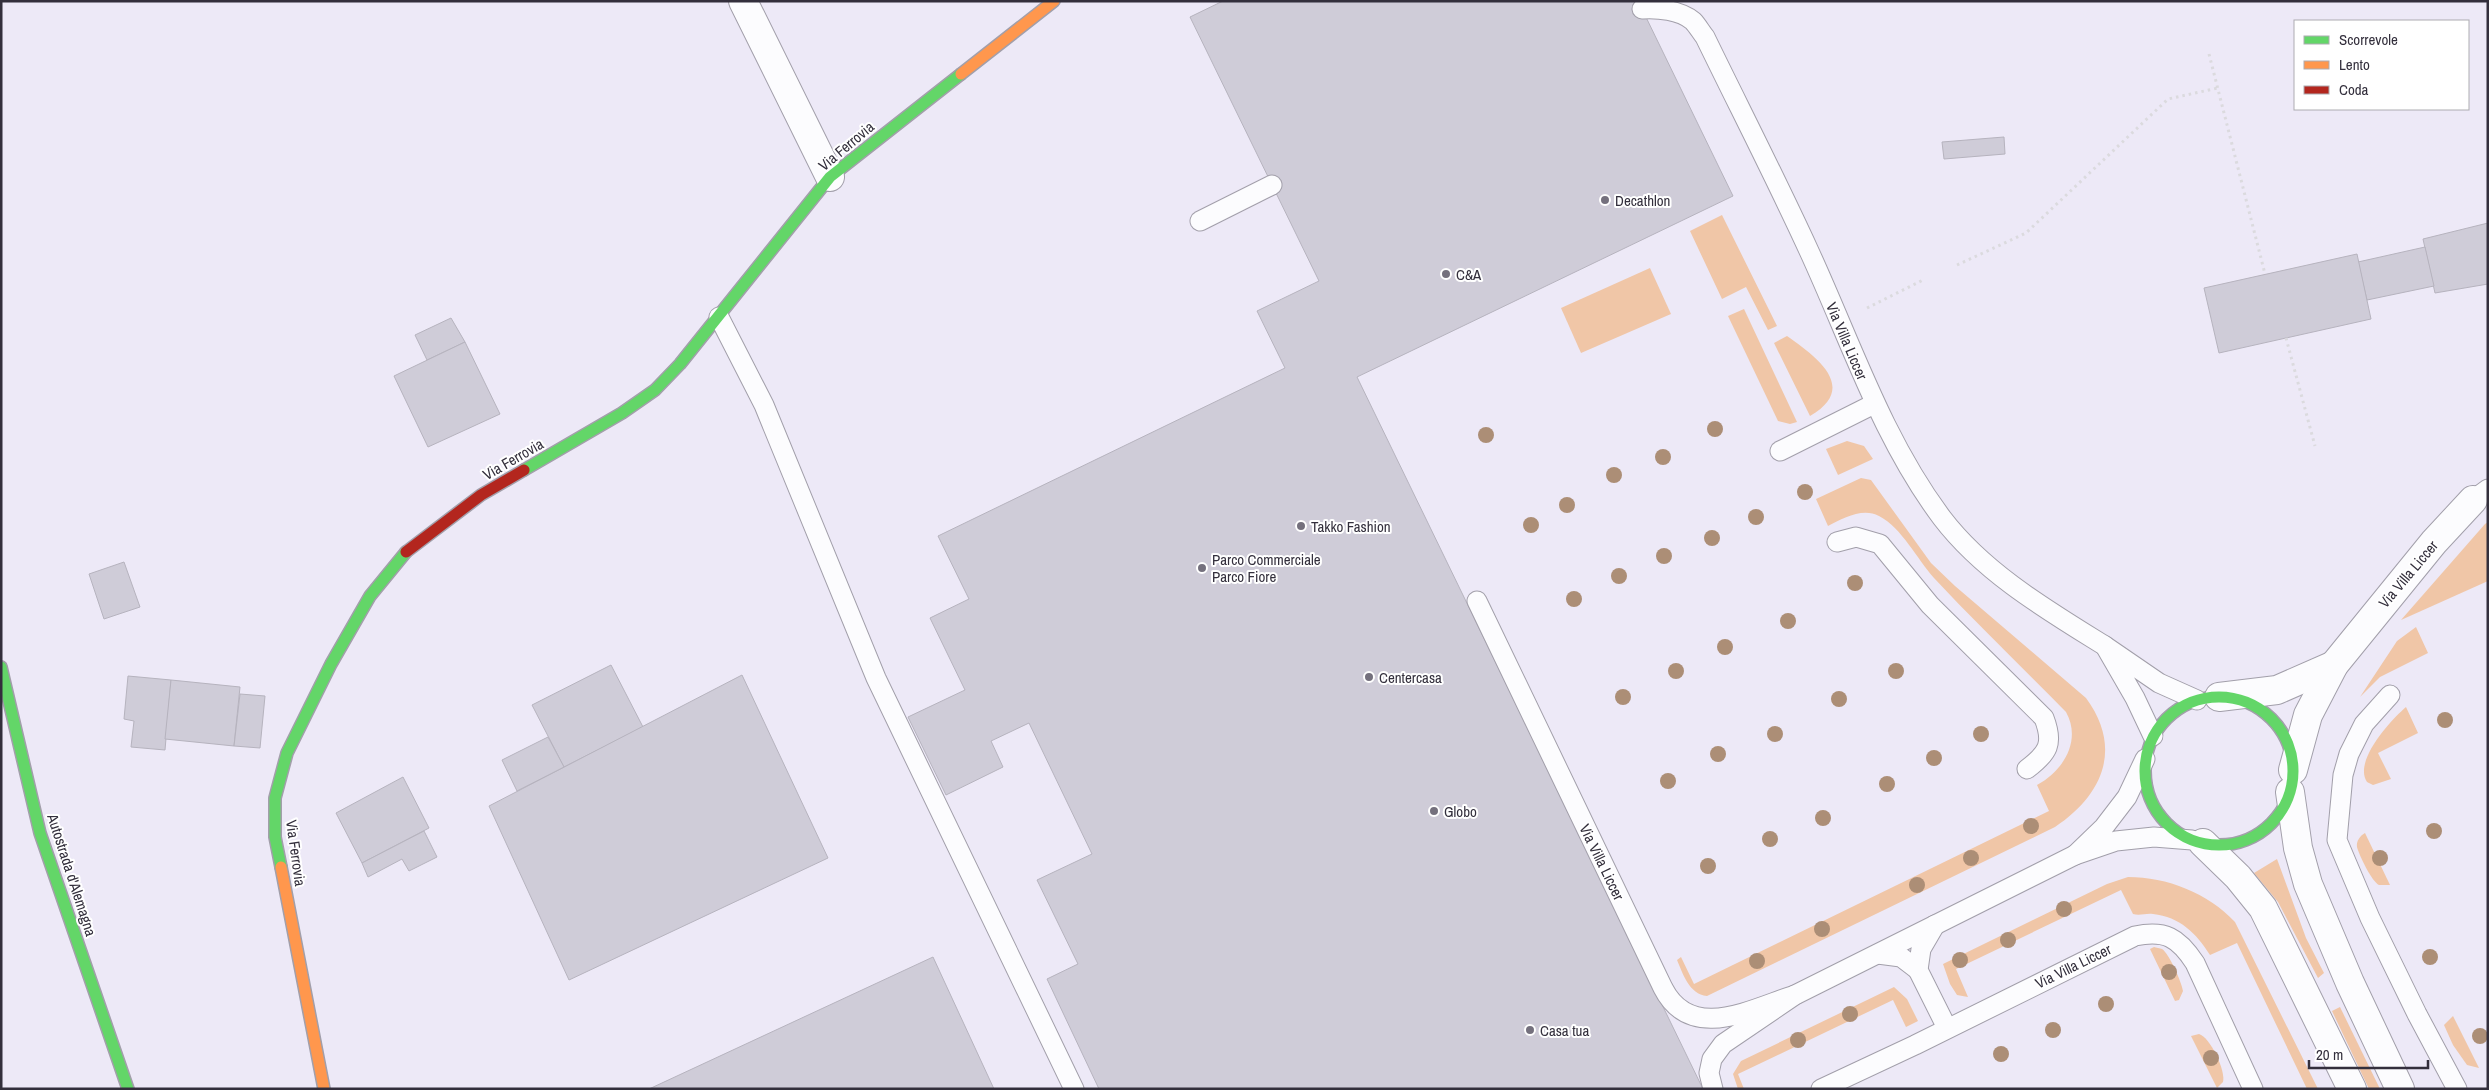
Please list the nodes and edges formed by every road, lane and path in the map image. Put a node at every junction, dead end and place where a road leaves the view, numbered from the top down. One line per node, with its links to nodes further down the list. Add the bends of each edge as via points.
1 (743, 1): 6 (street)
2 (1054, 1): 6 (main road, Via Ferrovia)
3 (1642, 9): 15 (lane, Via Villa Liccer, via 1658,8 1677,14 1692,21 1705,38 1810,252)
4 (2210, 54): 5 (path)
5 (2218, 88): 9 (path, via 2168,99 2026,233); 10 (path)
6 (830, 177): 13 (main road, Via Ferrovia)
7 (1272, 185): 8 (lane)
8 (1200, 221)
9 (1957, 266)
10 (2265, 274)
11 (1925, 279): 12 (path)
12 (1867, 308)
13 (719, 317): 38 (main road, Via Ferrovia, via 656,390 481,495 410,547 370,596 331,664 287,753 275,798 275,837); 39 (lane, via 764,405 876,678)
14 (2286, 338): 16 (path)
15 (1874, 404): 17 (lane); 21 (lane, Via Villa Liccer, via 1911,471 1943,519 1976,555 2031,600)
16 (2315, 446)
17 (1780, 451)
18 (2480, 494): 22 (street, Via Villa Liccer, via 2434,542)
19 (1837, 542): 28 (lane, via 1856,537 1880,544 1930,604 2044,718 2050,733 2048,746 2040,759)
20 (1477, 601): 35 (lane, Via Villa Liccer, via 1675,1007 1703,1020 1719,1019)
21 (2105, 646): 25 (lane, Via Villa Liccer, via 2159,683); 26 (lane, Via Villa Liccer, via 2136,698)
22 (2334, 665): 25 (street, Via Villa Liccer, via 2277,690); 29 (street, Via Villa Liccer, via 2308,715)
23 (1, 667): 37 (main road, Autostrada d'Alemagna, via 40,833)
24 (2390, 695): 45 (lane, via 2364,724 2349,754 2343,775 2337,840 2370,918)
25 (2208, 698): 26 (main road, Via Villa Liccer, via 2180,708 2164,720); 29 (main road, Via Villa Liccer, via 2242,700 2268,716 2279,727 2289,747)
26 (2153, 736): 27 (main road, Via Villa Liccer)
27 (2145, 760): 30 (main road, Via Villa Liccer, via 2146,784 2155,808 2171,827); 31 (lane, via 2127,797 2104,827)
28 (2027, 769)
29 (2292, 781): 30 (main road, Via Villa Liccer, via 2280,812 2266,828 2247,839 2225,845); 44 (street, Via Villa Liccer, via 2298,848 2308,884)
30 (2198, 842): 31 (lane, via 2154,836 2116,841); 43 (street, Via Villa Liccer, via 2238,876 2263,908)
31 (2075, 855): 32 (lane, Via Villa Liccer)
32 (1935, 925): 33 (lane, Via Villa Liccer); 34 (lane, via 1921,949)
33 (1878, 954): 34 (lane, via 1901,958); 35 (lane, Via Villa Liccer)
34 (1918, 970): 36 (lane)
35 (1795, 995): 40 (lane, Via Villa Liccer, via 1723,1044 1712,1059 1709,1073)
36 (1947, 1028): 41 (lane, Via Villa Liccer); 42 (lane, Via Villa Liccer, via 2134,936 2160,933 2175,939 2195,963)
37 (128, 1089)
38 (324, 1089)
39 (1074, 1089)
40 (1713, 1089)
41 (1821, 1089)
42 (2253, 1089)
43 (2352, 1089)
44 (2400, 1089)
45 (2458, 1089)

